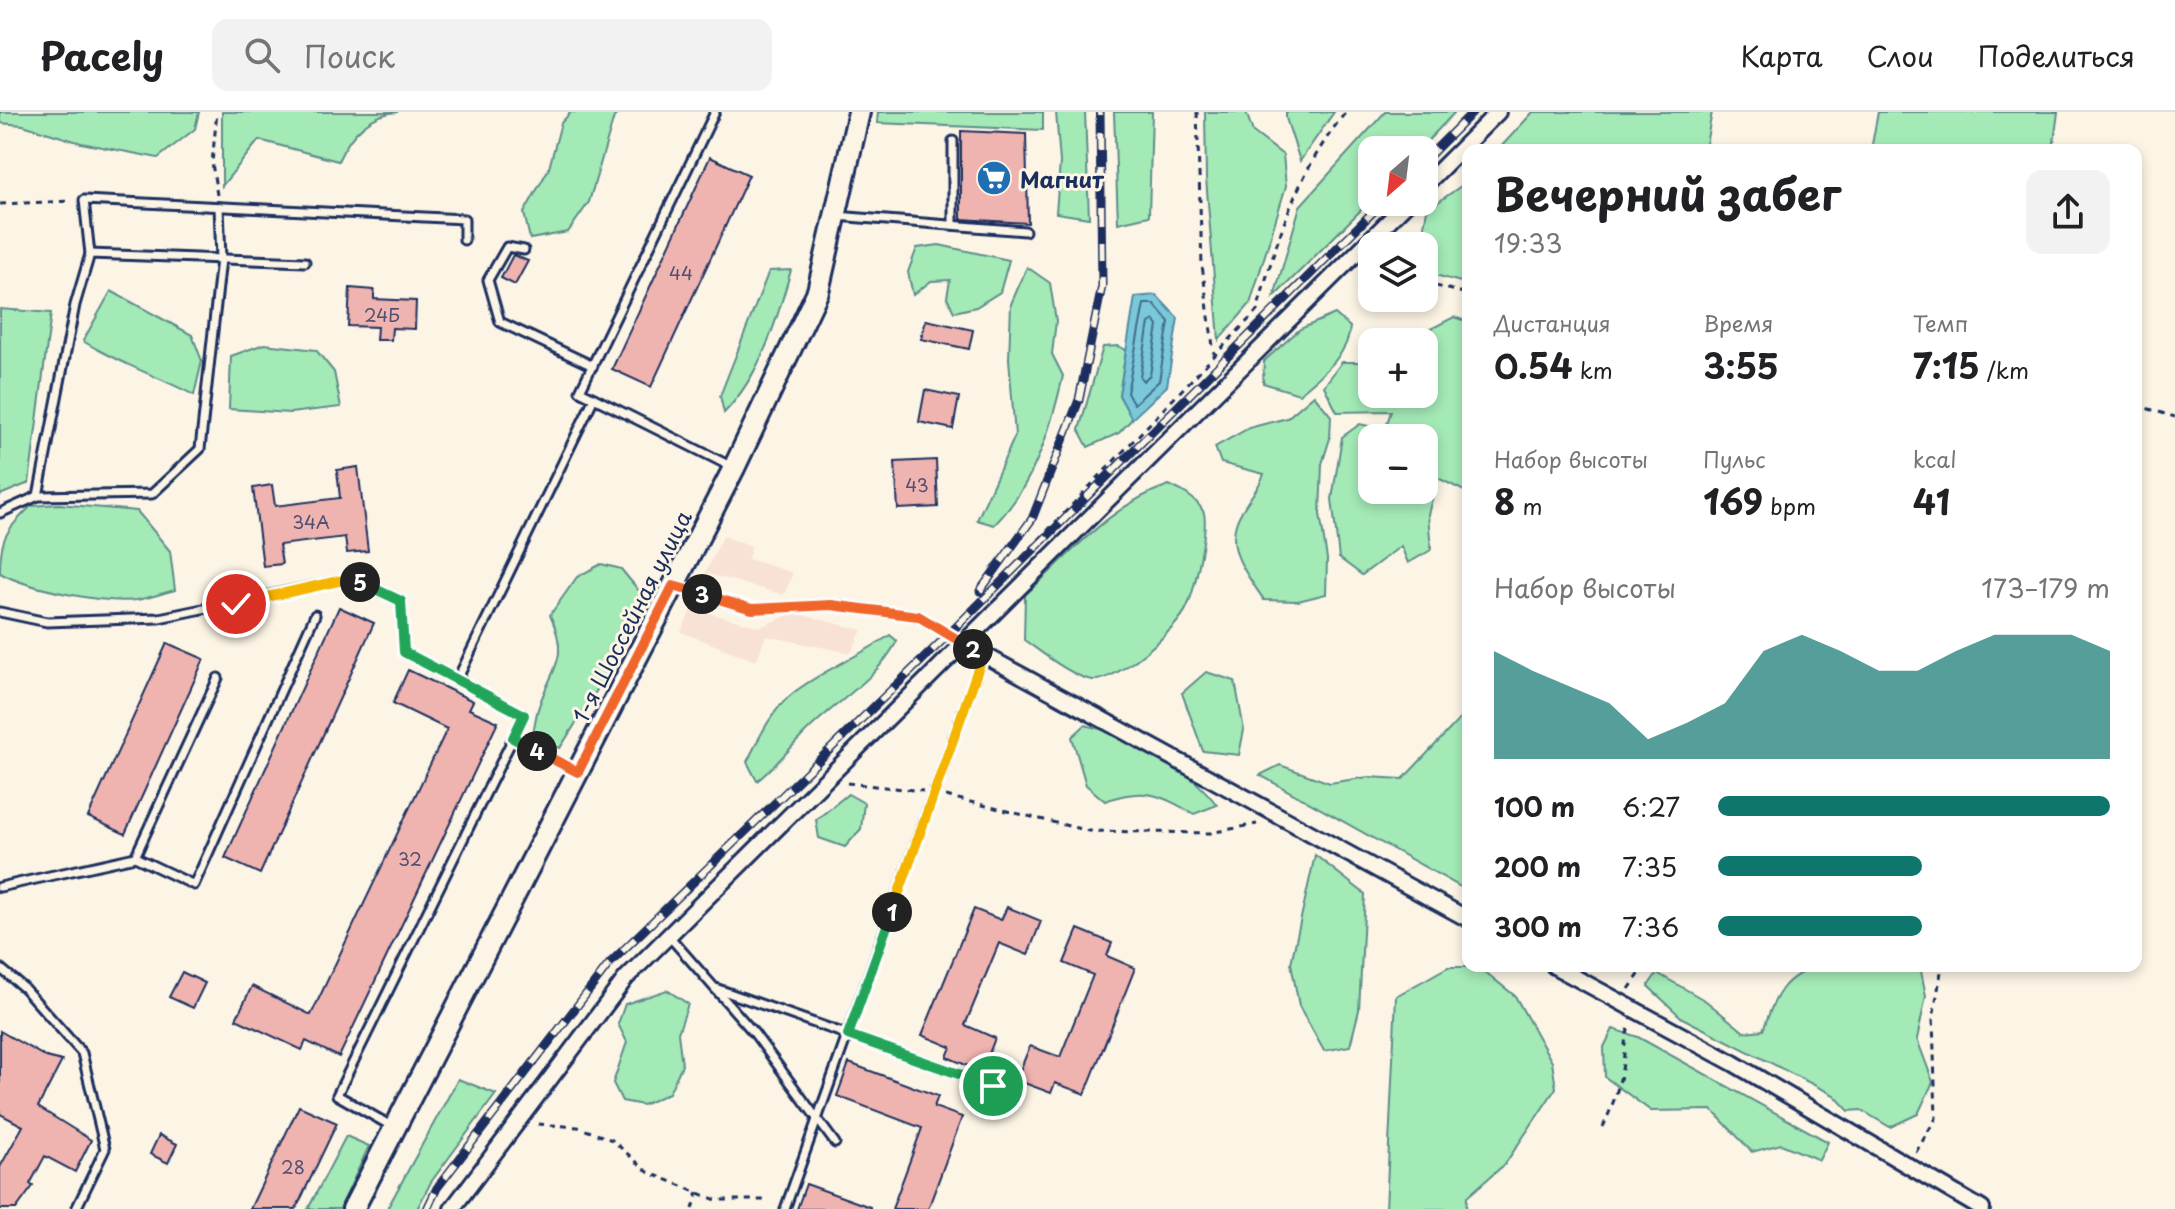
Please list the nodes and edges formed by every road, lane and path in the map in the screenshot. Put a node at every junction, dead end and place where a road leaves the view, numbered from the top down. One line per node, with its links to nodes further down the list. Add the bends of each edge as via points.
1 (217, 112): 13 (path, via 212,163)
2 (715, 112): 26 (lane)
3 (859, 112): 14 (street, 1-я Шоссейная улица)
4 (1197, 112): 25 (path, via 1202,265)
5 (1346, 112): 25 (path, via 1303,174 1257,311)
6 (1498, 112): 8 (street)
7 (953, 141): 16 (lane)
8 (1466, 144)
9 (1462, 148): 10 (street)
10 (1438, 172)
11 (84, 200): 12 (path); 13 (lane); 20 (lane)
12 (0, 204)
13 (219, 207): 18 (lane, via 464,219); 21 (lane)
14 (835, 216): 16 (lane); 30 (street, 1-я Шоссейная улица, via 818,291)
15 (1394, 216): 38 (street)
16 (953, 225): 17 (lane)
17 (1025, 231)
18 (464, 240)
19 (524, 250): 26 (lane, via 507,247 488,280 500,322)
20 (90, 254): 21 (lane); 31 (lane)
21 (221, 259): 22 (lane); 31 (lane, via 200,449 152,494)
22 (305, 262)
23 (1438, 286): 24 (path)
24 (1462, 292)
25 (1214, 354): 34 (path)
26 (593, 366): 27 (lane, via 580,391)
27 (594, 398): 30 (lane); 41 (lane)
28 (2142, 407): 29 (path)
29 (2175, 417)
30 (734, 468): 33 (street, 1-я Шоссейная улица)
31 (38, 496): 32 (lane)
32 (0, 513)
33 (673, 586): 37 (lane, via 752,609 831,605); 43 (street, 1-я Шоссейная улица)
34 (982, 599)
35 (0, 612): 41 (lane, via 47,622 159,618 352,578 401,601 404,652)
36 (315, 615): 47 (lane, via 194,885)
37 (918, 616): 38 (path)
38 (964, 644): 39 (street); 44 (street)
39 (983, 655): 45 (lane); 49 (street)
40 (218, 678): 47 (lane)
41 (457, 680): 42 (lane, via 524,715)
42 (513, 738): 43 (lane); 63 (lane, via 337,1095)
43 (578, 772): 63 (street, 1-я Шоссейная улица)
44 (825, 782): 45 (path); 50 (street)
45 (934, 793): 46 (path, via 1089,831 1210,833); 58 (lane)
46 (1257, 824)
47 (135, 857): 48 (lane)
48 (0, 887)
49 (1462, 916)
50 (669, 936): 55 (lane); 61 (street, via 626,978)
51 (0, 968): 69 (lane, via 82,1053 105,1149)
52 (1565, 972): 56 (street)
53 (1641, 972): 56 (path)
54 (1941, 972): 65 (path, via 1933,1019 1936,1118)
55 (715, 988): 58 (lane); 60 (lane)
56 (1620, 1002): 57 (street)
57 (1636, 1010): 62 (path, via 1623,1041 1623,1062); 65 (street)
58 (848, 1035): 59 (lane); 60 (lane)
59 (993, 1086)
60 (817, 1119): 64 (lane); 73 (lane)
61 (518, 1122): 66 (path, via 578,1127 601,1135 648,1172); 71 (street)
62 (1603, 1127)
63 (395, 1128): 70 (street, 1-я Шоссейная улица)
64 (835, 1143)
65 (1908, 1166): 68 (street)
66 (698, 1192): 67 (path, via 716,1200); 72 (path)
67 (765, 1200)
68 (1960, 1203): 74 (street)
69 (76, 1209)
70 (353, 1209)
71 (452, 1209)
72 (693, 1209)
73 (785, 1209)
74 (1982, 1209)

